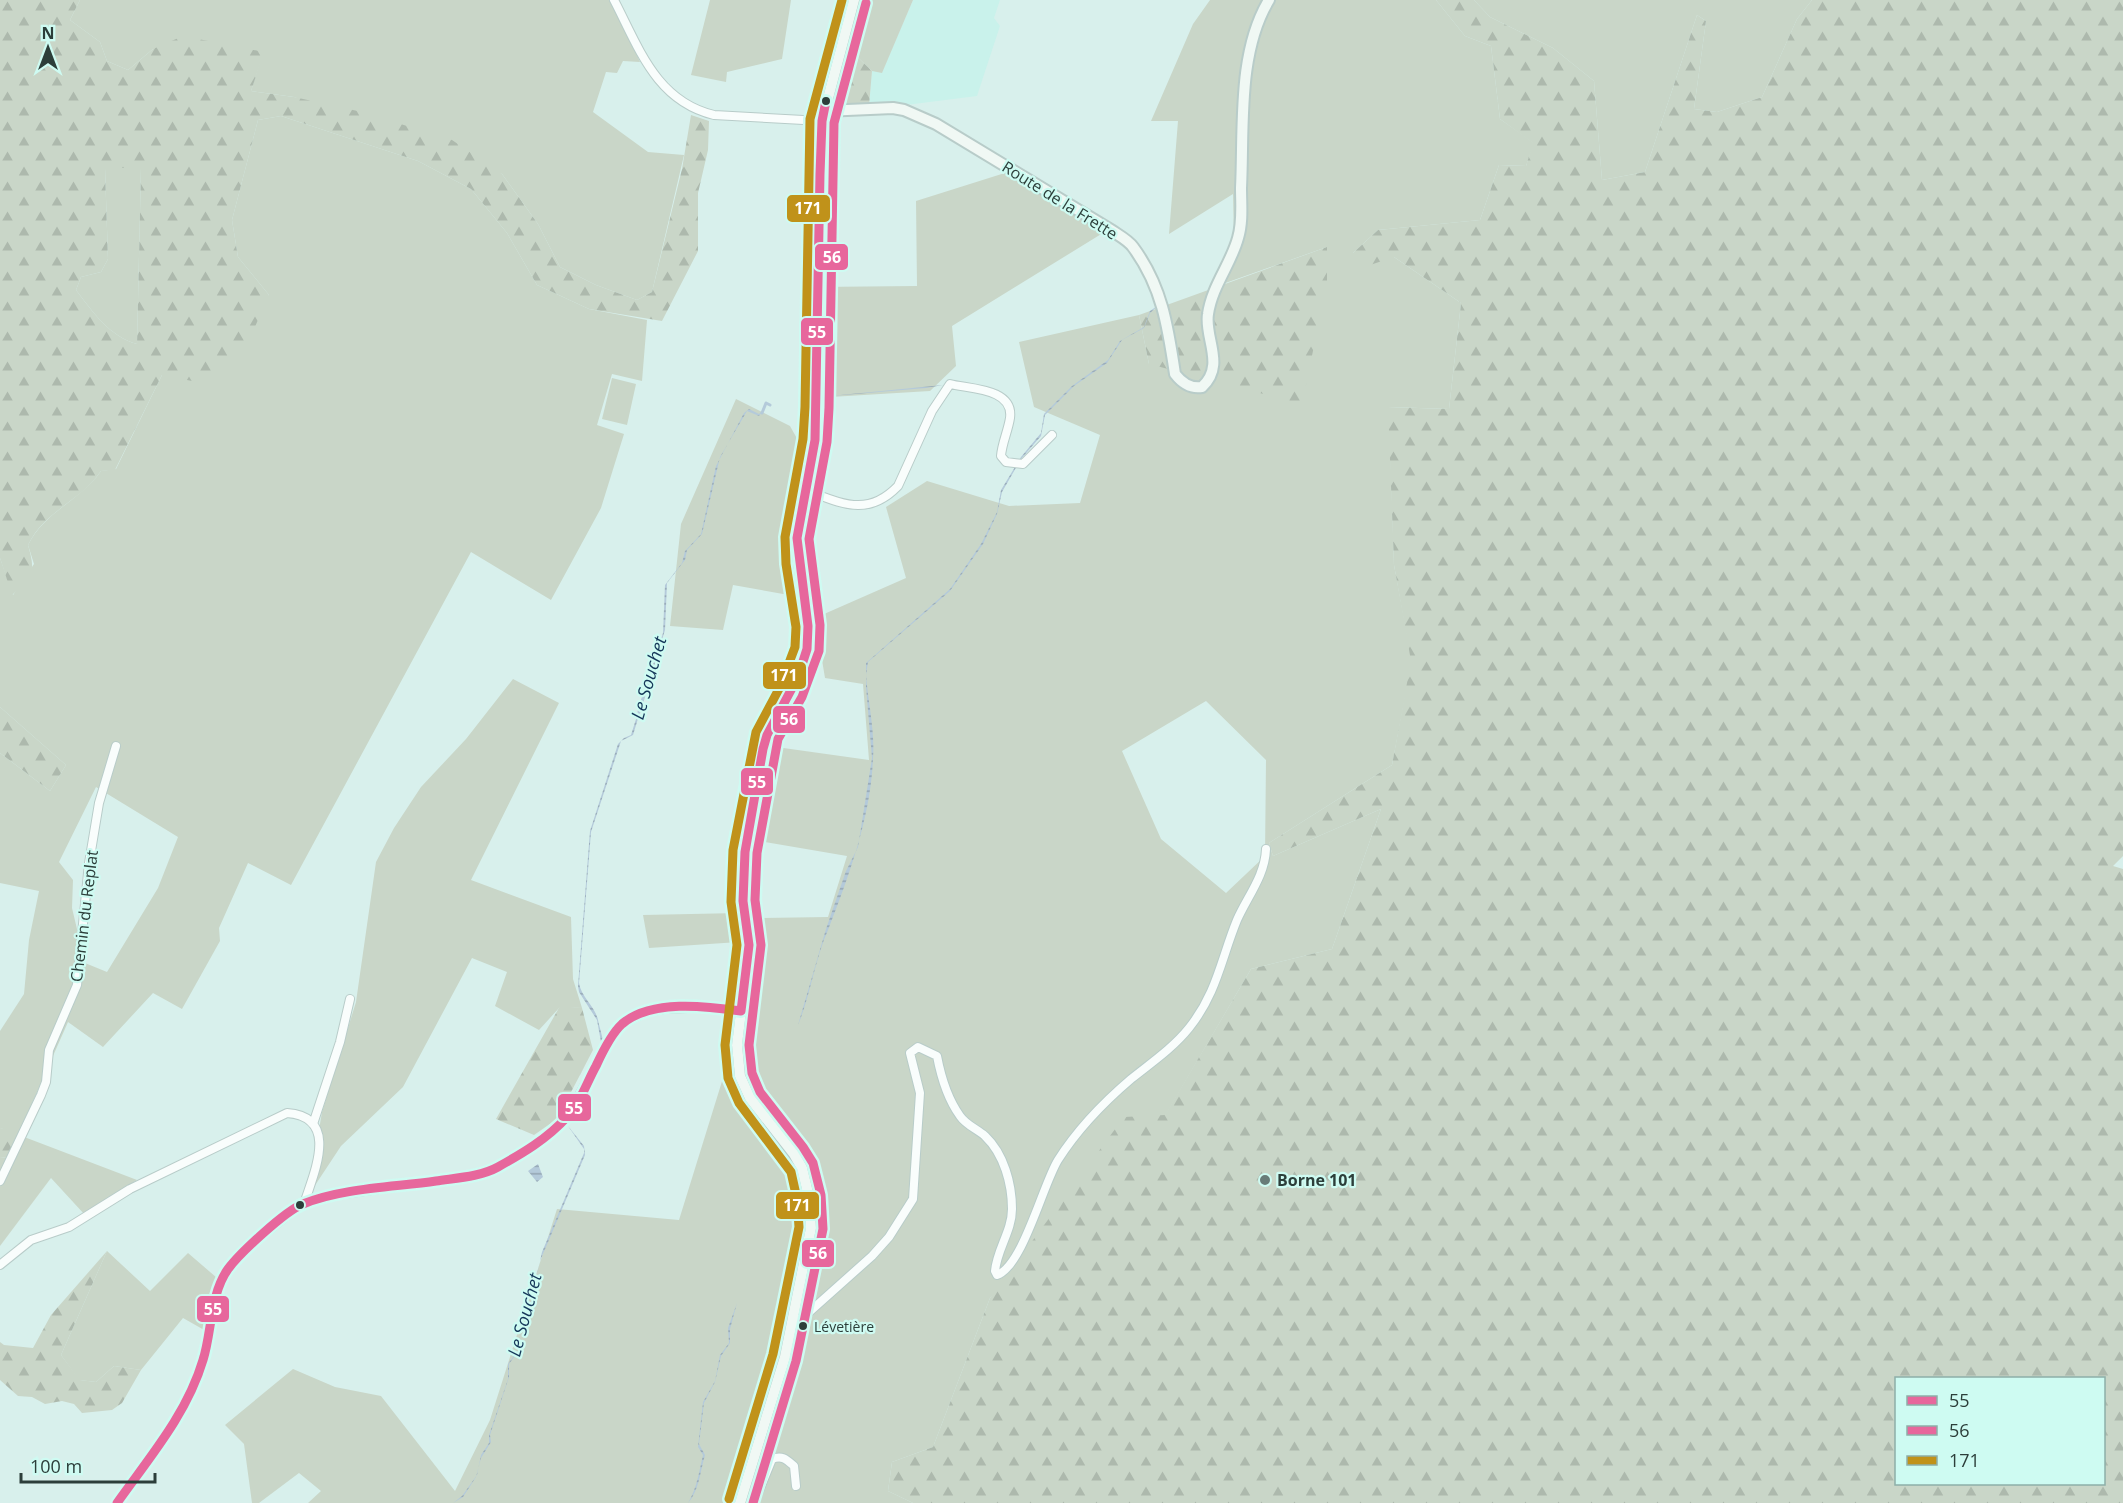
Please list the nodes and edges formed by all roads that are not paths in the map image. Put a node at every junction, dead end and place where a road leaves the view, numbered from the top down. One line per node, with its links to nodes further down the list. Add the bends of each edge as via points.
1 (614, 0): 4 (street, via 655,78 700,112)
2 (854, 0): 4 (street)
3 (1269, 0): 4 (street, Route de la Frette, via 1257,22 1246,75 1238,238 1208,313 1214,354 1210,374 1202,387 1188,386 1175,374 1161,296 1132,245 915,114 893,108)
4 (823, 116): 6 (street, via 817,407)
5 (1052, 435): 6 (street, via 1023,464 1006,462 1001,456 1010,417 1006,403 996,394 950,384 932,411 898,486 889,495 879,502 850,506)
6 (805, 490): 10 (street, via 797,549 808,618 807,649 798,677 763,749 745,852 743,901 750,945)
7 (116, 746): 12 (street, Chemin du Replat, via 99,803 89,863 77,985 49,1050 43,1089)
8 (1266, 849): 16 (street, via 1266,861 1237,921 1206,1003 1188,1029 1099,1109 1057,1161 1008,1269 997,1275 994,1271 1012,1212 1002,1160 986,1137 961,1119 948,1098 937,1056 918,1047 910,1053 920,1093 913,1198 872,1256)
9 (350, 999): 11 (street)
10 (741, 1011): 13 (street, via 711,1007 664,1009 646,1012 622,1024 569,1116 536,1145 494,1169); 15 (street, via 736,1045 740,1076 750,1098 798,1161 809,1197 810,1239)
11 (313, 1124): 13 (street, via 320,1148); 14 (street, via 300,1114 275,1117 130,1189 69,1227 31,1240)
12 (0, 1182)
13 (305, 1202): 19 (street, via 251,1245 228,1269 220,1283 192,1390 175,1423)
14 (0, 1265)
15 (796, 1307): 16 (street); 17 (street)
16 (807, 1314): 17 (street)
17 (792, 1324): 20 (street, via 780,1379)
18 (796, 1486): 21 (street, via 794,1466 778,1456 772,1459)
19 (117, 1503)
20 (740, 1503)
21 (754, 1503)

